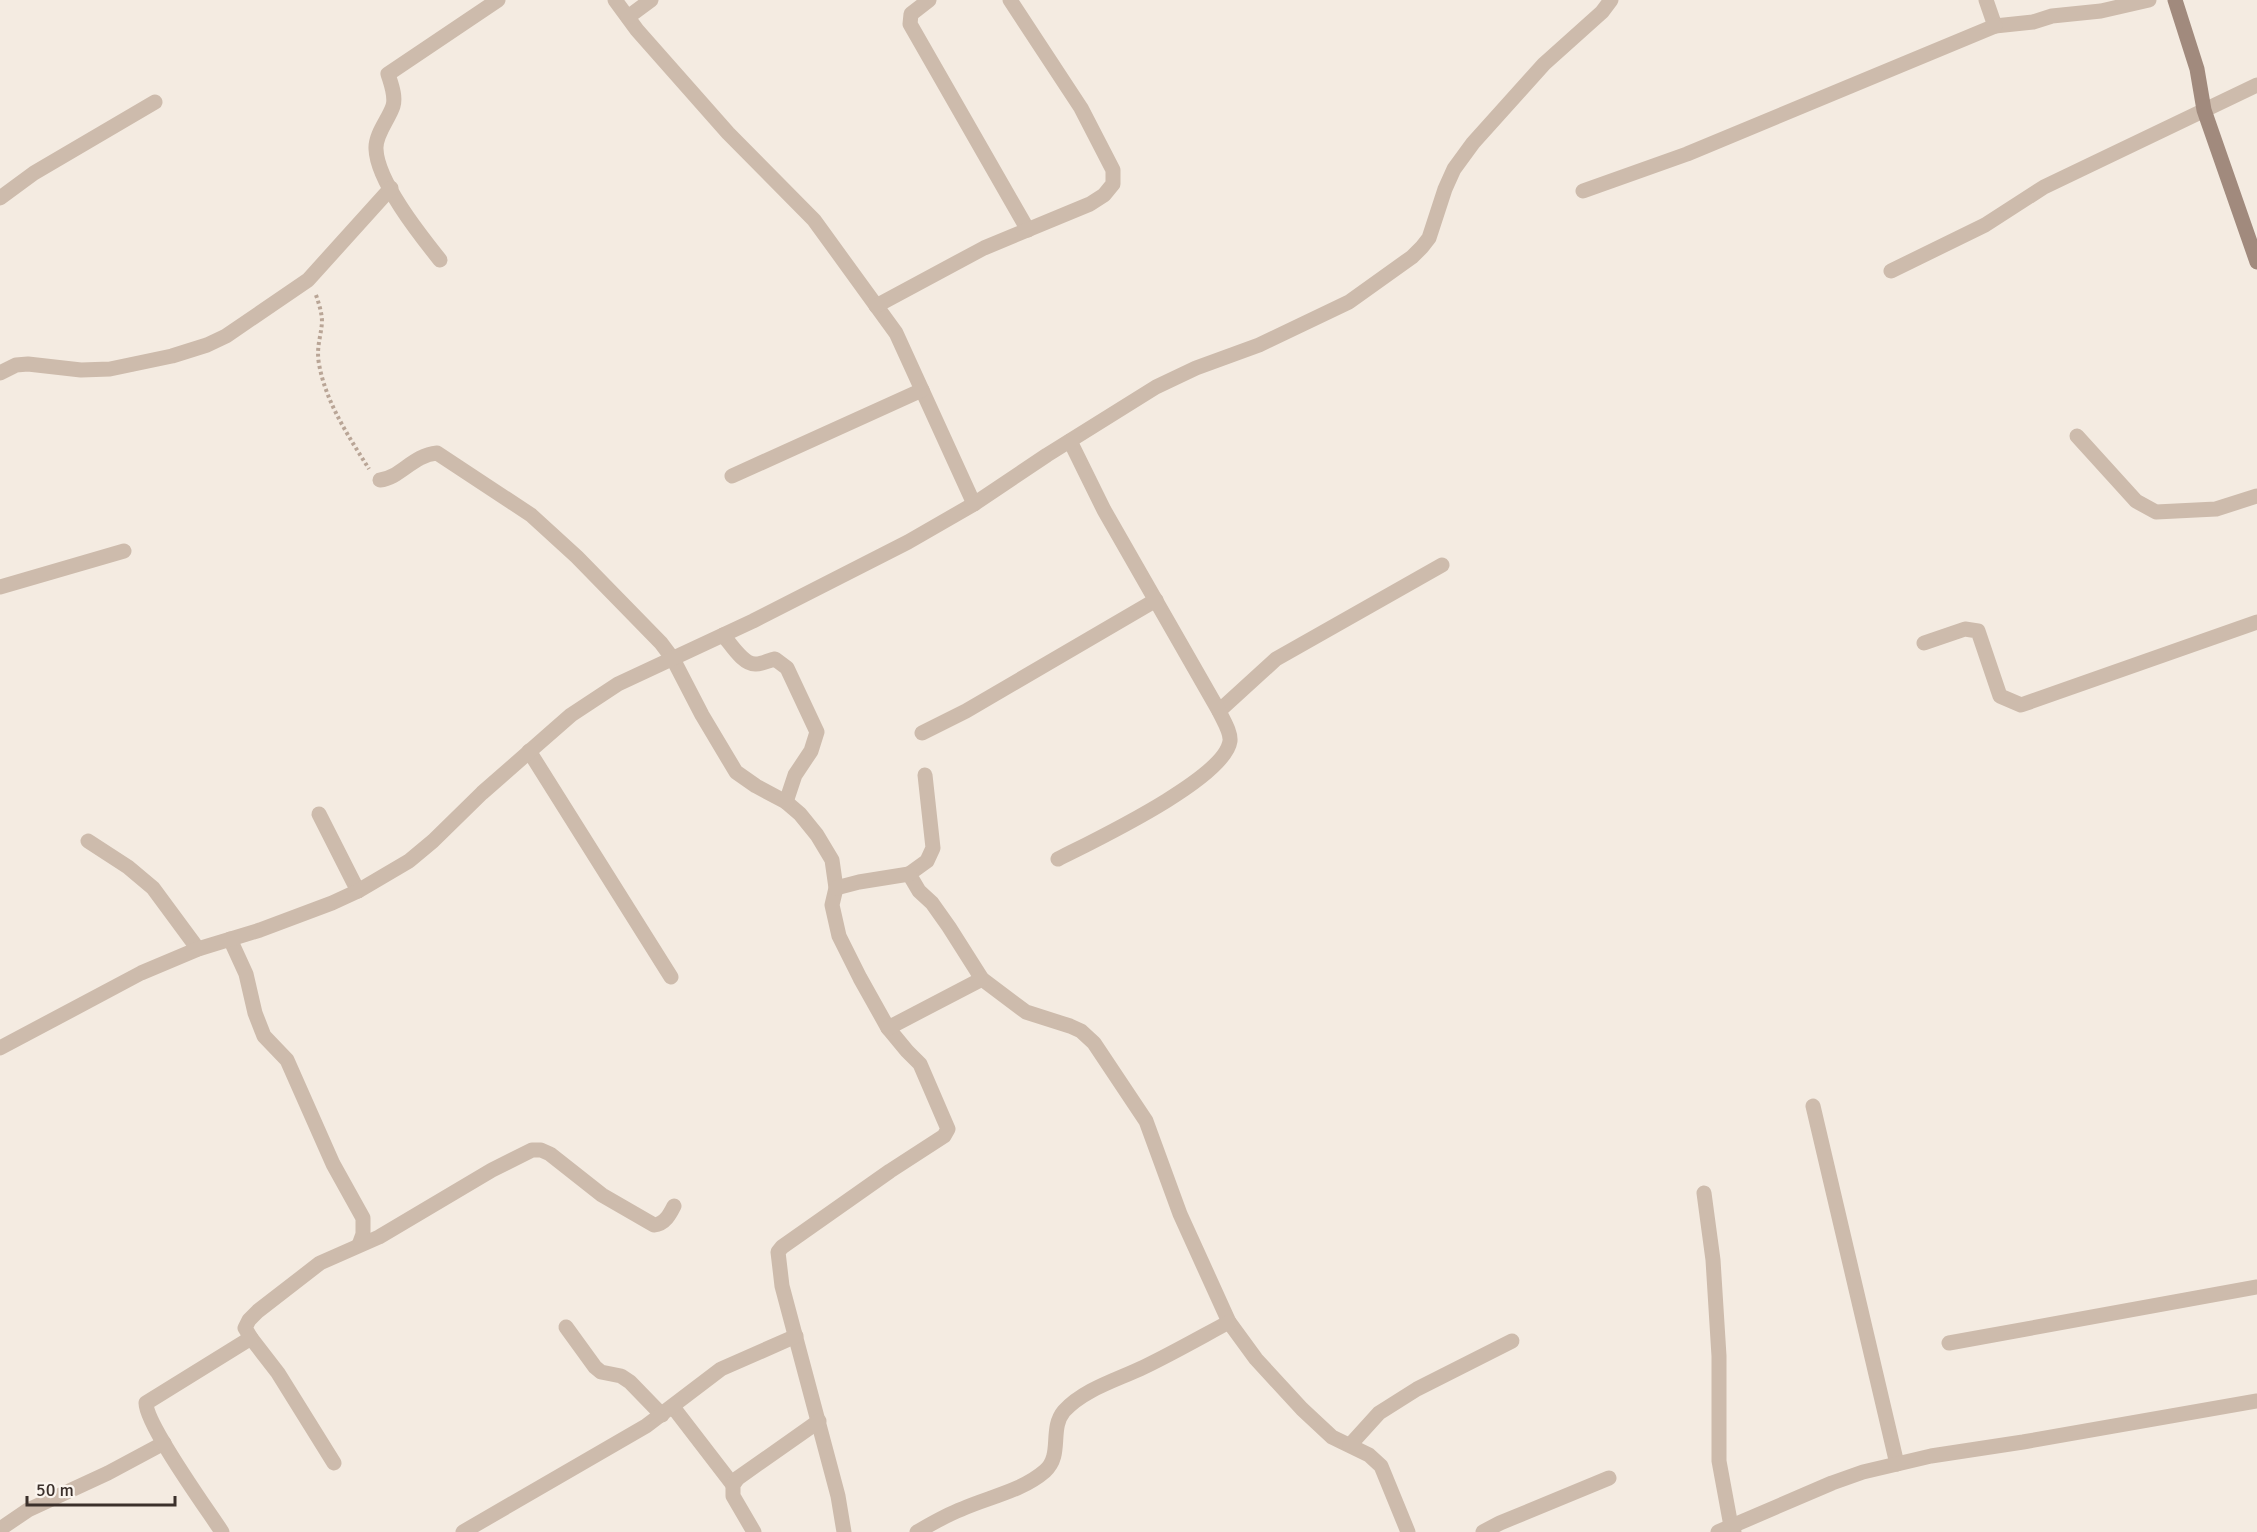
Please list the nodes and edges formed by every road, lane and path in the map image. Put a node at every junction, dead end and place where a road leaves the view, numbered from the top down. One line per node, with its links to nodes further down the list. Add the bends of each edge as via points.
1 (498, 0): 15 (street, via 388,74 393,106 376,148)
2 (615, 0): 10 (street)
3 (651, 0): 10 (street)
4 (929, 0): 18 (street, via 911,14 910,24)
5 (1010, 0): 18 (street, via 1081,108 1114,176 1110,189 1090,204)
6 (1611, 0): 28 (street, via 1544,64 1473,143 1454,169 1429,238 1413,257 1349,302 1259,345 1156,387)
7 (1986, 0): 11 (street)
8 (2149, 0): 11 (street)
9 (2175, 0): 14 (main road, via 2197,69)
10 (628, 17): 24 (street, via 728,133 814,220)
11 (1995, 26): 16 (street, via 1687,154)
12 (2257, 85): 14 (street)
13 (155, 102): 17 (street, via 34,173)
14 (2204, 110): 19 (main road); 22 (street, via 2044,187 1985,225)
15 (391, 188): 20 (street, via 405,214); 23 (street)
16 (1583, 191)
17 (0, 198)
18 (1028, 230): 24 (street, via 984,248)
19 (2254, 240): 21 (main road)
20 (440, 260)
21 (2257, 262)
22 (1891, 271)
23 (308, 280): 25 (street, via 226,336 195,350 110,369 28,364); 30 (path, via 320,308 319,364 327,390 351,440)
24 (876, 306): 26 (street, via 896,333)
25 (0, 373)
26 (922, 390): 29 (street); 32 (street)
27 (2077, 436): 31 (street, via 2136,501 2156,512 2216,509)
28 (1070, 441): 32 (street); 36 (street)
29 (732, 476)
30 (380, 480): 40 (street, via 423,455 440,454 552,533)
31 (2257, 496)
32 (974, 504): 38 (street, via 908,542)
33 (124, 551): 35 (street)
34 (1442, 565): 41 (street, via 1276,659)
35 (0, 587)
36 (1156, 600): 41 (street); 42 (street, via 966,711)
37 (2257, 622): 39 (street, via 2021,705 2000,696 1978,630 1965,628)
38 (723, 635): 40 (street); 45 (street, via 751,664 775,659 787,668 817,732)
39 (1924, 643)
40 (673, 659): 43 (street, via 618,684 571,716); 45 (street, via 736,772)
41 (1219, 711): 48 (street, via 1230,743 1206,771 1176,795 1122,828)
42 (921, 733)
43 (530, 751): 51 (street, via 433,842); 54 (street)
44 (926, 775): 49 (street, via 933,848 927,861)
45 (786, 802): 50 (street, via 800,814 832,860)
46 (319, 814): 51 (street)
47 (88, 841): 53 (street, via 153,888)
48 (1058, 859)
49 (909, 874): 50 (street); 55 (street)
50 (836, 888): 56 (street, via 832,905 839,936)
51 (358, 891): 52 (street)
52 (230, 939): 53 (street); 61 (street, via 246,974 264,1036 286,1060 333,1164 363,1218)
53 (198, 949): 57 (street, via 141,973)
54 (672, 977)
55 (982, 979): 56 (street); 63 (street, via 1026,1012 1081,1031 1094,1043 1146,1121 1180,1214)
56 (888, 1028): 65 (street, via 920,1064 948,1129 944,1136 890,1170 778,1252)
57 (0, 1048)
58 (1813, 1107): 75 (street)
59 (1704, 1193): 79 (street, via 1713,1260 1719,1356 1719,1461)
60 (674, 1206): 61 (street, via 668,1218 654,1225 602,1194 550,1154 532,1150)
61 (359, 1245): 66 (street, via 320,1263 258,1311 246,1325)
62 (2257, 1287): 68 (street)
63 (1229, 1322): 73 (street, via 1256,1359 1302,1409 1332,1437); 84 (street, via 1110,1381 1065,1409 1056,1426 1051,1463 1025,1485 961,1509)
64 (566, 1327): 70 (street, via 595,1367 621,1376)
65 (796, 1336): 70 (street, via 721,1369); 71 (street)
66 (251, 1338): 72 (street, via 146,1403); 74 (street, via 278,1373)
67 (1512, 1341): 73 (street, via 1379,1413)
68 (1949, 1343)
69 (2257, 1401): 75 (street)
70 (668, 1411): 77 (street); 81 (street)
71 (819, 1421): 77 (street); 83 (street)
72 (164, 1443): 78 (street, via 51,1497); 80 (street)
73 (1350, 1444): 85 (street, via 1381,1466)
74 (334, 1463)
75 (1897, 1464): 79 (street, via 1832,1483)
76 (1609, 1478): 86 (street)
77 (733, 1485): 82 (street, via 733,1496)
78 (8, 1528)
79 (1728, 1530)
80 (222, 1532)
81 (462, 1532)
82 (754, 1532)
83 (844, 1532)
84 (917, 1532)
85 (1408, 1532)
86 (1483, 1532)

